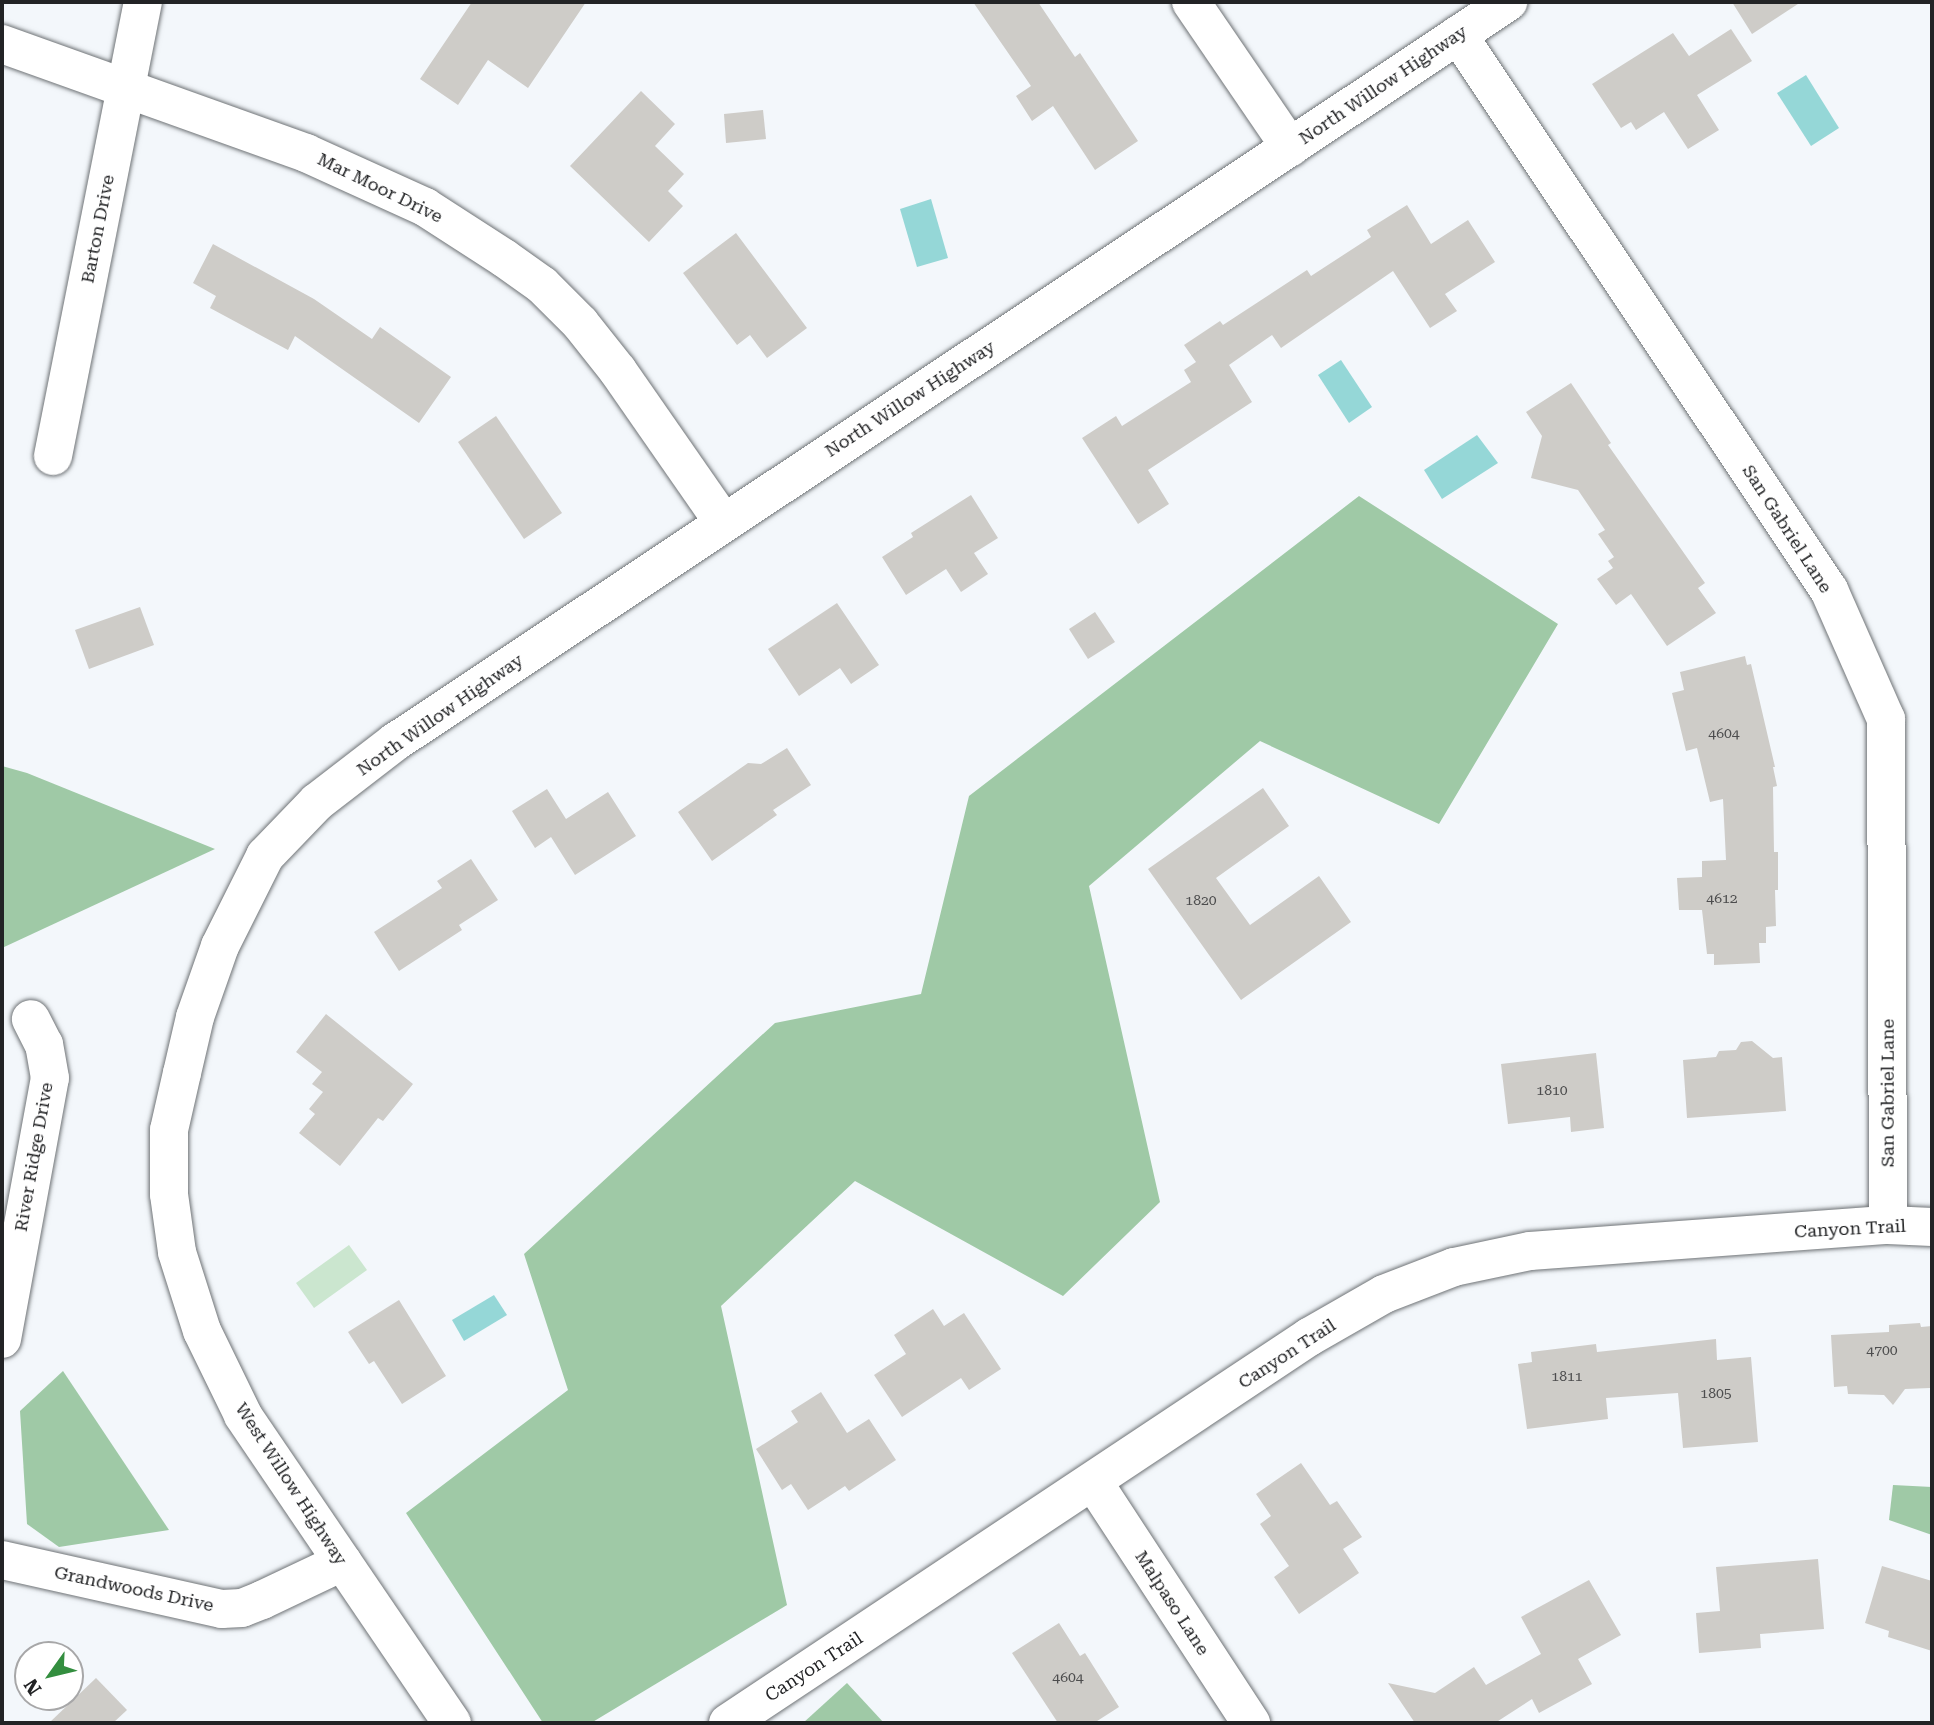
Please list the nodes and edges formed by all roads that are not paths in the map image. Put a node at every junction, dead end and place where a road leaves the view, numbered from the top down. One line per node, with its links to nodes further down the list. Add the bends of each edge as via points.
1 (143, 2): 6 (street, Barton Drive)
2 (1191, 2): 7 (street)
3 (1508, 2): 4 (street, North Willow Highway)
4 (1458, 35): 7 (street, North Willow Highway); 12 (street, San Gabriel Lane, via 1829,590 1886,719)
5 (2, 44): 6 (street, Mar Moor Drive)
6 (126, 87): 8 (street, Barton Drive); 9 (street, Mar Moor Drive, via 306,153 425,206 542,285 618,371)
7 (1290, 147): 9 (street, North Willow Highway)
8 (53, 456)
9 (723, 522): 10 (street, North Willow Highway, via 396,742)
10 (317, 802): 17 (street, West Willow Highway, via 265,856 220,946 195,1017 169,1130 169,1194 177,1252 202,1331 243,1415)
11 (30, 1019): 14 (street, River Ridge Drive, via 44,1045 50,1078)
12 (1888, 1225): 13 (street, Canyon Trail); 15 (street, Canyon Trail, via 1530,1251 1454,1267 1384,1294 1309,1337)
13 (1932, 1227)
14 (2, 1339)
15 (1094, 1483): 19 (street, Canyon Trail); 20 (street, Malpaso Lane)
16 (2, 1560): 17 (street, Grandwoods Drive, via 222,1609 242,1608)
17 (342, 1562): 18 (street, West Willow Highway)
18 (452, 1723)
19 (728, 1723)
20 (1251, 1723)

